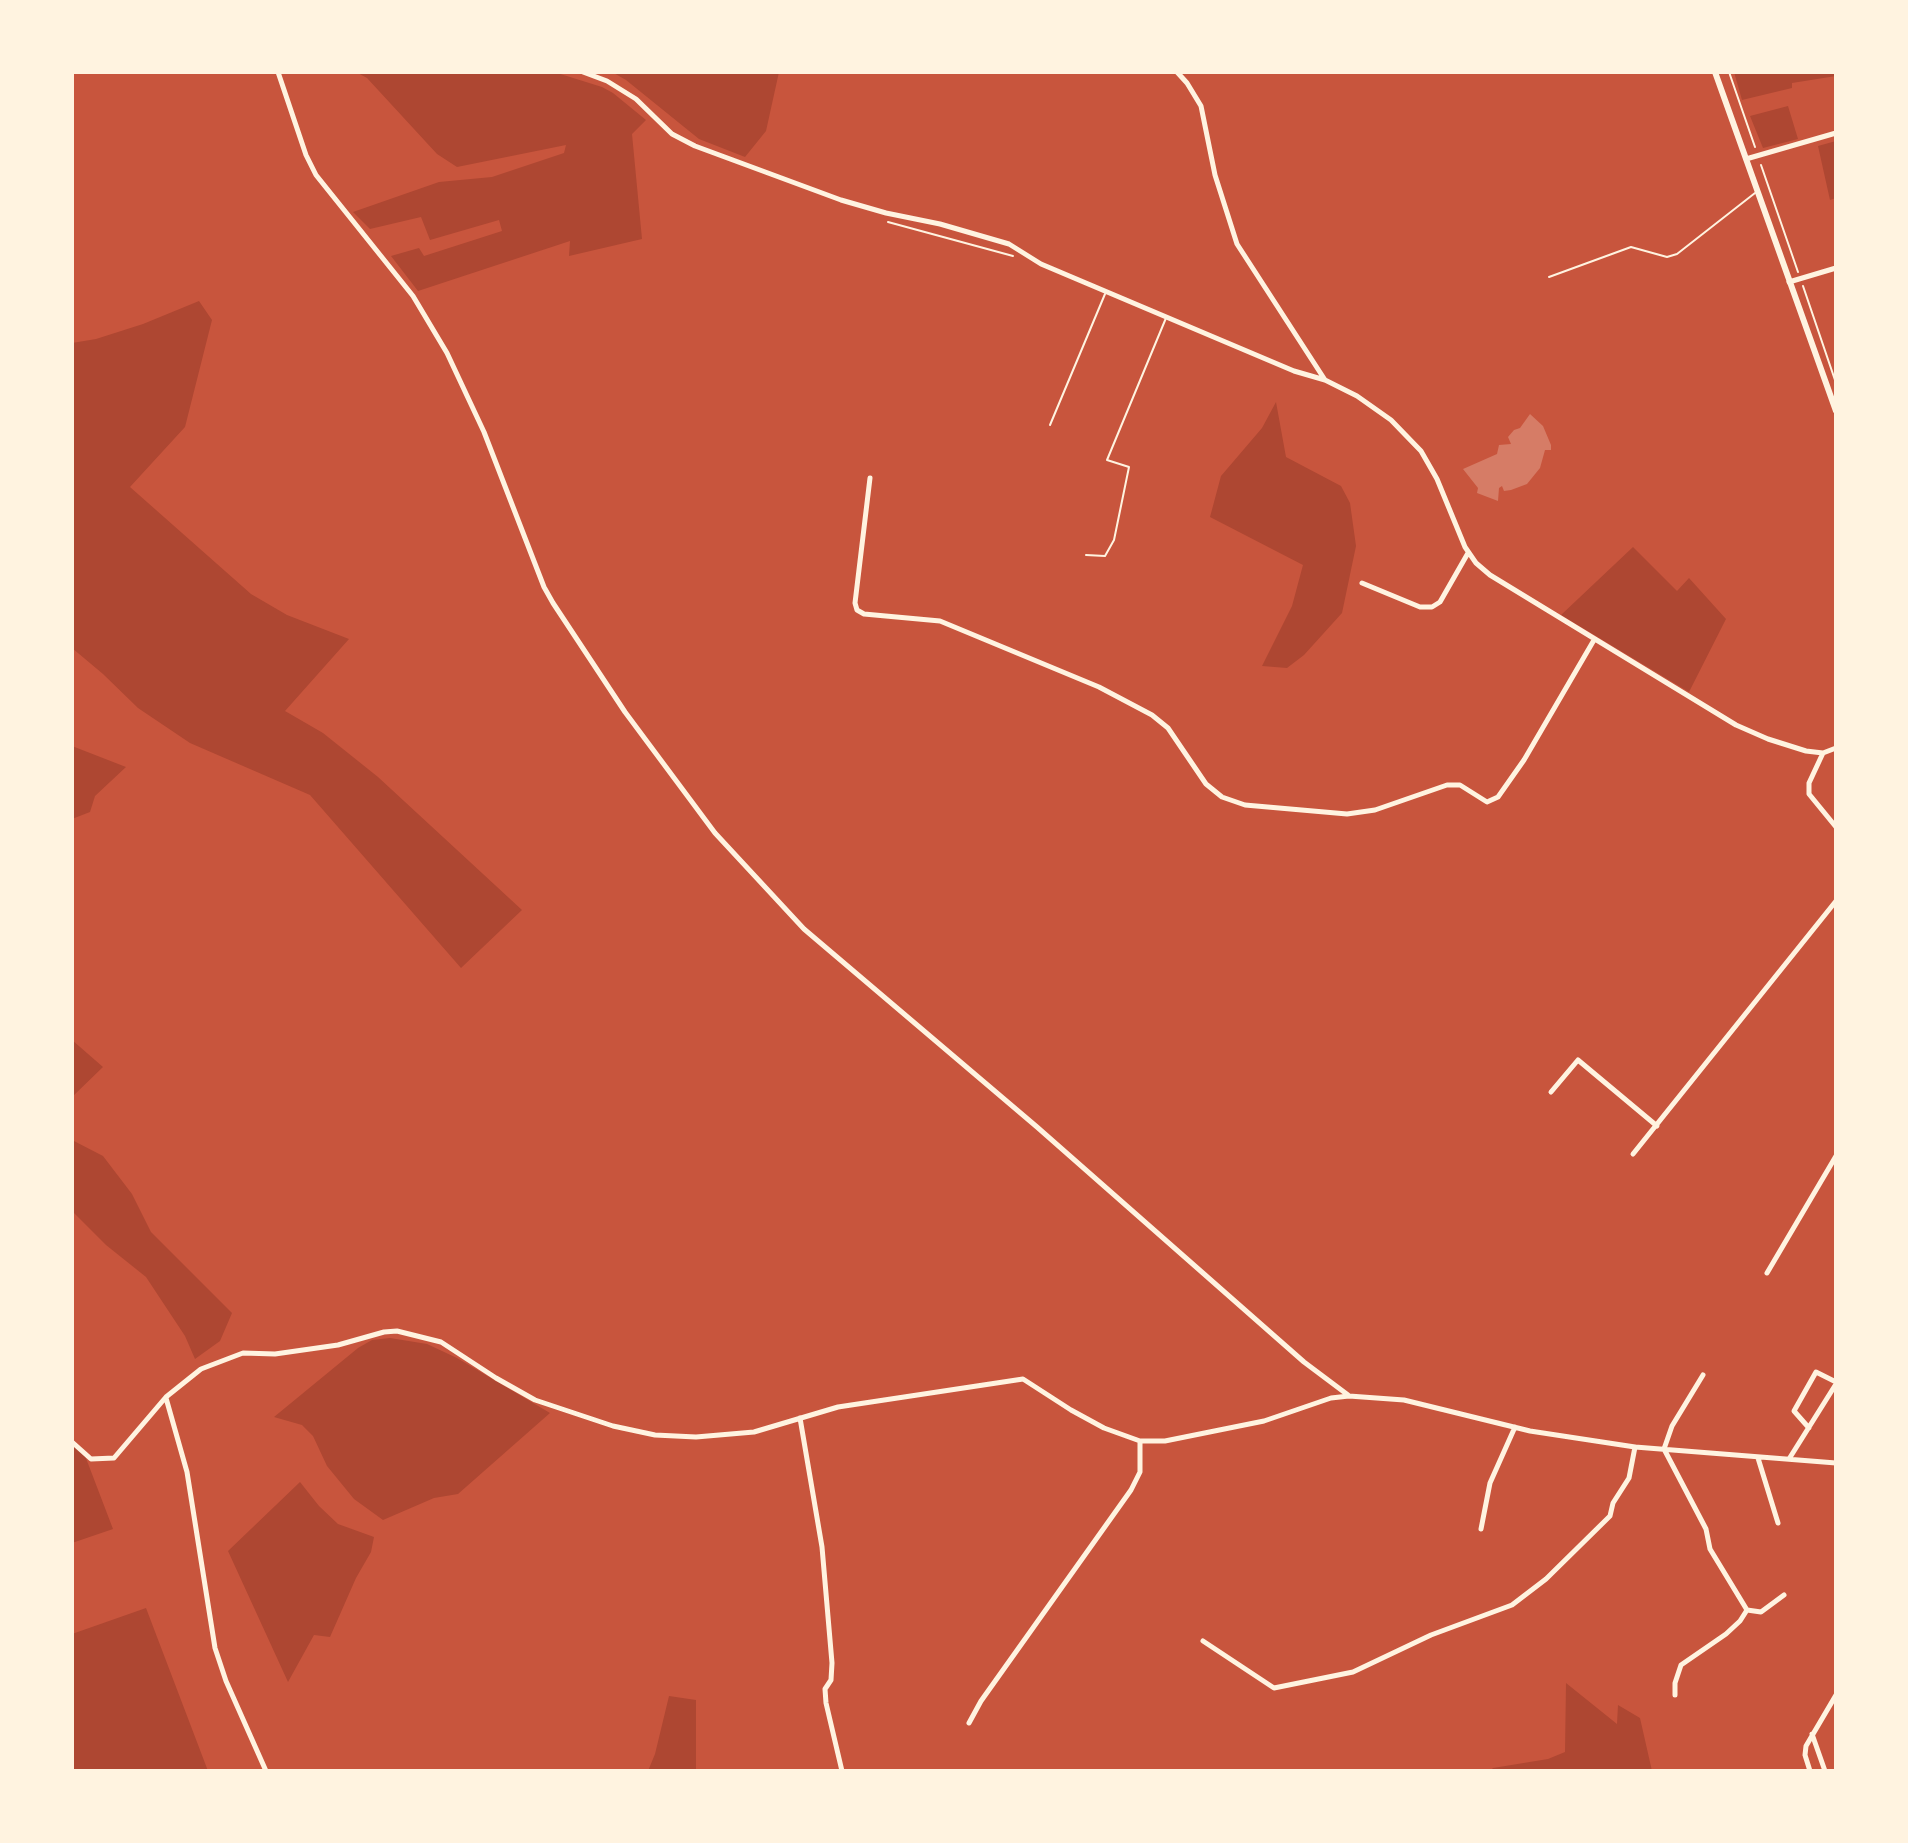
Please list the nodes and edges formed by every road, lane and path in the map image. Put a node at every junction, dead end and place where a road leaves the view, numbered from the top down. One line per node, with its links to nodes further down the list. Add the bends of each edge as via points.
1 (278, 72): 38 (street, via 316,175 413,296 447,353 553,603 715,833 804,929)
2 (583, 72): 16 (street, via 636,99 672,134 695,146 841,200 1009,244)
3 (1177, 72): 18 (street, via 1201,106 1237,244)
4 (1715, 72): 8 (street)
5 (1729, 72): 7 (path)
6 (1836, 133): 7 (street)
7 (1758, 156): 8 (street); 14 (path)
8 (1746, 159): 9 (street)
9 (1757, 191): 13 (lane, via 1677,254 1667,257 1631,247); 15 (street)
10 (877, 219): 11 (path)
11 (1011, 256)
12 (1836, 268): 14 (street)
13 (1549, 277)
14 (1800, 279): 15 (street); 19 (path)
15 (1789, 282): 20 (street)
16 (1106, 292): 17 (street); 21 (lane)
17 (1166, 317): 18 (street); 24 (lane, via 1107,460 1129,467 1114,540 1105,556)
18 (1325, 380): 23 (street, via 1375,407 1415,443 1437,479)
19 (1836, 383)
20 (1836, 411)
21 (1050, 425)
22 (870, 478): 26 (street, via 857,610 940,621 1099,687 1152,715 1168,728 1206,784 1245,805 1347,814 1447,785 1460,785 1487,802 1498,797)
23 (1468, 553): 25 (street, via 1432,607); 26 (street, via 1496,580)
24 (1086, 555)
25 (1362, 583)
26 (1594, 640): 28 (street, via 1736,725)
27 (1836, 748): 28 (street)
28 (1823, 753): 29 (street, via 1809,794)
29 (1836, 827)
30 (1836, 901): 32 (street)
31 (1551, 1092): 32 (street, via 1578,1060)
32 (1657, 1126): 33 (street)
33 (1633, 1154)
34 (1836, 1156): 35 (street)
35 (1767, 1273)
36 (1703, 1375): 46 (street)
37 (1836, 1383): 42 (street); 42 (street, via 1816,1372 1794,1411)
38 (1349, 1396): 41 (street, via 1404,1400); 43 (street, via 1264,1421)
39 (166, 1397): 40 (street, via 201,1369 243,1353 338,1345 397,1331 441,1342 535,1400 613,1426 696,1437 754,1432); 44 (street, via 114,1458 91,1459); 61 (street, via 187,1472 215,1648)
40 (800, 1418): 43 (street, via 838,1407 1023,1379 1104,1428); 62 (street, via 822,1547 832,1663 826,1703)
41 (1515, 1427): 45 (street); 51 (street, via 1490,1483)
42 (1809, 1428): 48 (street)
43 (1140, 1441): 59 (street, via 1140,1472 1131,1490)
44 (72, 1442)
45 (1635, 1447): 46 (street); 54 (street, via 1629,1478 1610,1516 1512,1605 1353,1672 1274,1688)
46 (1664, 1449): 47 (street); 53 (street, via 1706,1529 1710,1549)
47 (1758, 1458): 48 (street); 50 (street)
48 (1789, 1459): 49 (street)
49 (1836, 1463)
50 (1778, 1523)
51 (1481, 1529)
52 (1784, 1595): 53 (street, via 1757,1613)
53 (1747, 1610): 55 (street, via 1726,1634 1681,1665)
54 (1203, 1641)
55 (1675, 1695)
56 (1836, 1695): 58 (street)
57 (1836, 1704): 58 (street)
58 (1828, 1711): 60 (street)
59 (969, 1723)
60 (1812, 1734): 63 (street, via 1805,1755); 64 (street)
61 (266, 1771)
62 (842, 1771)
63 (1810, 1771)
64 (1825, 1771)

